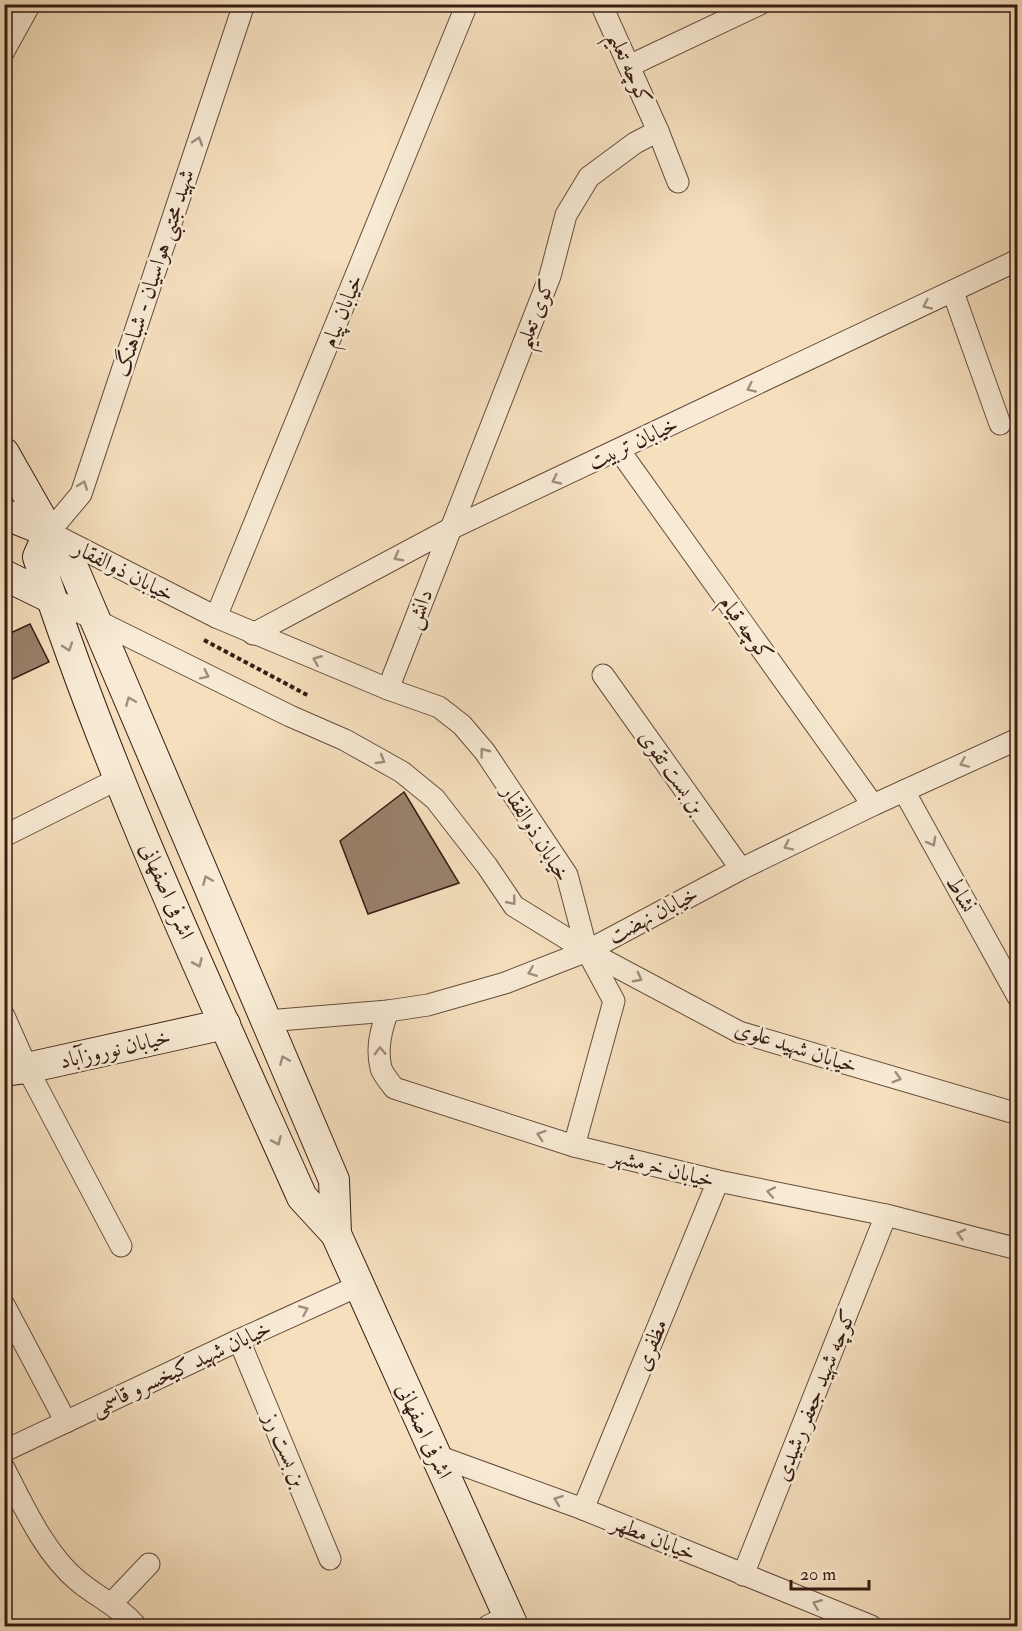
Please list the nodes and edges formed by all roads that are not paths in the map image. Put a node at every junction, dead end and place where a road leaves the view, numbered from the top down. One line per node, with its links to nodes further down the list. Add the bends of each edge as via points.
1 (30, 4): 6 (street)
2 (244, 4): 17 (street, شهید مجتبی هواسیان - شباهنگ, one-way to 2, via 81,494)
3 (467, 4): 20 (street, خیابان پیام)
4 (601, 4): 7 (street, کوچه تعلیم)
5 (760, 4): 7 (street)
6 (4, 51)
7 (629, 66): 8 (street, کوچه تعلیم)
8 (658, 131): 9 (street, کوچه تعلیم); 16 (street, کوی تعلیم, via 589,177 566,215 550,276)
9 (678, 182)
10 (1017, 260): 11 (street, خیابان تربیت)
11 (953, 292): 12 (street); 13 (street, خیابان تربیت, one-way to 13)
12 (1000, 424)
13 (619, 450): 16 (street, خیابان تربیت, one-way to 16); 28 (street, کوچه قیام)
14 (4, 453): 17 (main road, اشرفی اصفهانی)
15 (4, 514): 17 (main road)
16 (450, 530): 22 (street, خیابان تربیت, one-way to 22); 24 (street, دانش)
17 (49, 532): 19 (main road, اشرفی اصفهانی, via 38,557); 20 (street, خیابان ذوالفقار); 21 (main road, اشرفی اصفهانی, via 74,570)
18 (4, 575): 19 (main road)
19 (51, 597): 21 (street); 26 (main road, اشرفی اصفهانی, one-way to 26)
20 (216, 617): 22 (street, خیابان ذوالفقار)
21 (96, 622): 31 (street, one-way to 31, via 345,740 402,772 435,799 514,906); 35 (main road, اشرفی اصفهانی, one-way to 21)
22 (253, 634): 24 (street, خیابان ذوالفقار, one-way to 22)
23 (603, 675): 30 (street, بن بست تقوی)
24 (388, 689): 31 (street, خیابان ذوالفقار, one-way to 24, via 567,875 484,752 462,725 439,707)
25 (1017, 739): 27 (street, خیابان نهضت, one-way to 27)
26 (118, 779): 29 (street); 36 (main road, اشرفی اصفهانی, one-way to 36)
27 (904, 791): 28 (street, خیابان نهضت); 32 (street, نشاط, one-way to 32)
28 (873, 805): 30 (street, خیابان نهضت, one-way to 30)
29 (4, 836)
30 (741, 869): 31 (street, خیابان نهضت)
31 (587, 951): 33 (street, خیابان نهضت, one-way to 33, via 505,983 428,1005); 38 (street, خیابان شهید علوی, one-way to 38, via 739,1032); 39 (street, خیابان ذوالفقار, via 614,1001)
32 (1017, 997)
33 (388, 1011): 35 (street, خیابان نهضت); 39 (street, خیابان خرمشهر, one-way to 33, via 394,1088 381,1070 379,1046)
34 (4, 1016): 37 (street)
35 (267, 1021): 42 (main road, اشرفی اصفهانی, one-way to 35, via 334,1180)
36 (225, 1024): 37 (main road, خیابان نوروزآباد); 42 (main road, اشرفی اصفهانی, one-way to 42, via 302,1197)
37 (16, 1070): 43 (street)
38 (1017, 1114)
39 (574, 1146): 40 (street, خیابان خرمشهر)
40 (718, 1181): 41 (street, خیابان خرمشهر, one-way to 40); 52 (street, مظفری)
41 (886, 1215): 44 (street, خیابان خرمشهر, one-way to 41); 55 (street, کوچه شهید جعفر رشیدی)
42 (336, 1234): 45 (main road, اشرفی اصفهانی)
43 (121, 1246)
44 (1017, 1249)
45 (358, 1286): 47 (street, خیابان شهید کیخسرو قاسمی, one-way to 45); 50 (main road, اشرفی اصفهانی)
46 (4, 1305): 48 (street)
47 (239, 1340): 48 (street, خیابان شهید کیخسرو قاسمی); 53 (street, بن بست رز)
48 (66, 1422): 49 (street, خیابان شهید کیخسرو قاسمی)
49 (4, 1451)
50 (435, 1455): 52 (street, خیابان مطهر, one-way to 50); 57 (main road, اشرفی اصفهانی)
51 (4, 1468): 56 (street, via 56,1557 77,1580)
52 (583, 1509): 55 (street, خیابان مطهر)
53 (330, 1559)
54 (149, 1564): 56 (street)
55 (743, 1575): 59 (street, خیابان مطهر, one-way to 55)
56 (111, 1604): 58 (street)
57 (503, 1623)
58 (136, 1626)
59 (871, 1626)

